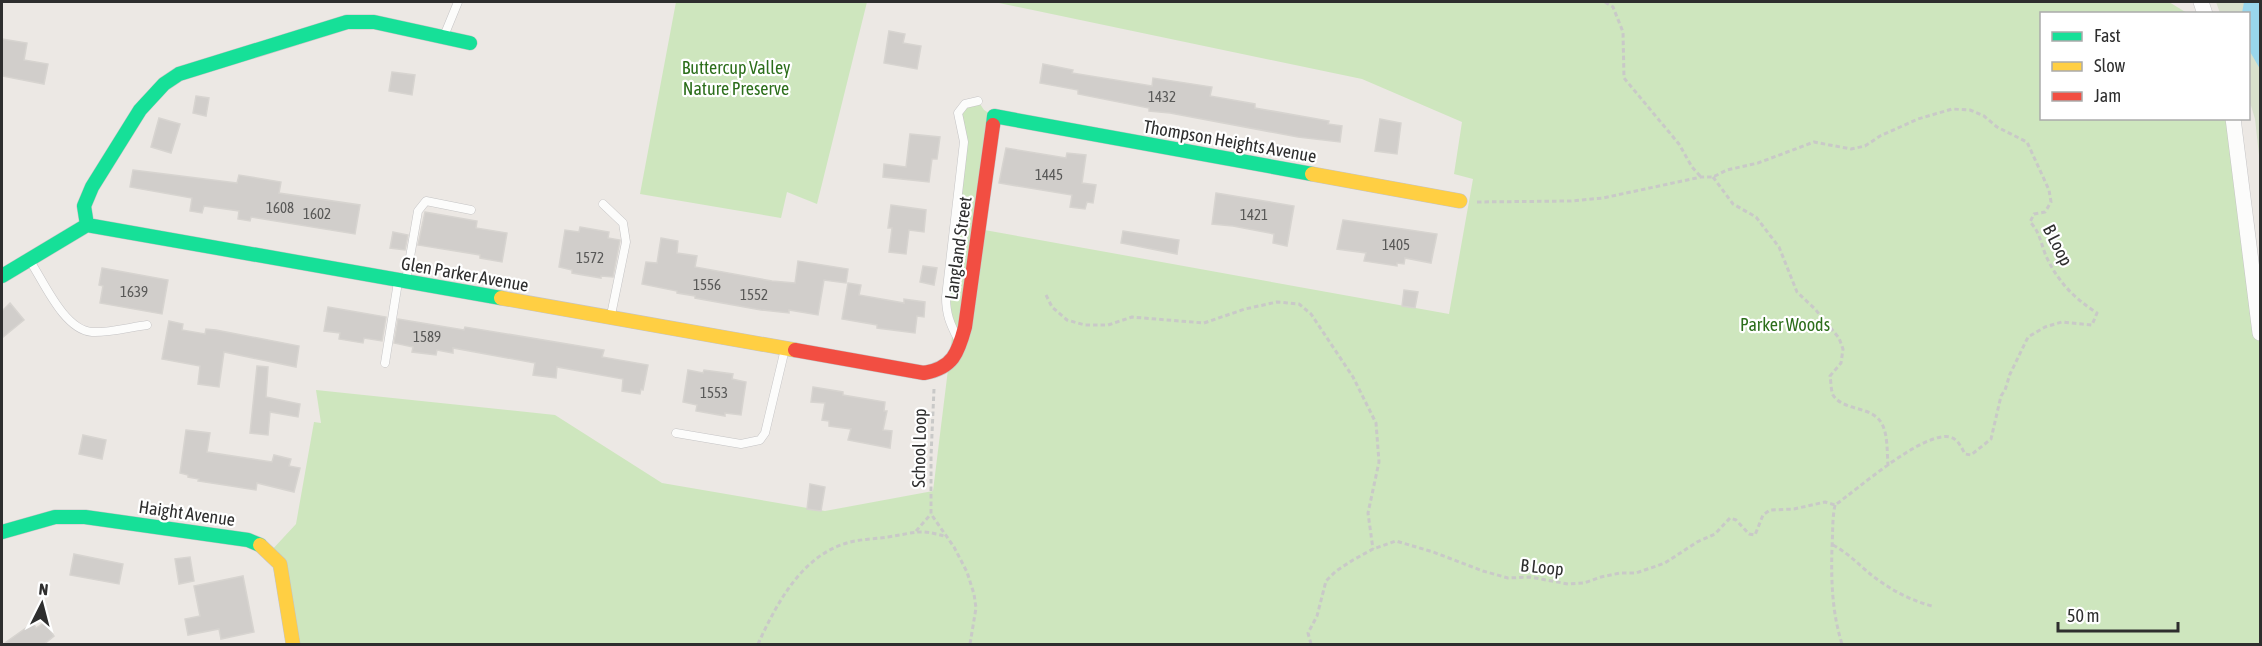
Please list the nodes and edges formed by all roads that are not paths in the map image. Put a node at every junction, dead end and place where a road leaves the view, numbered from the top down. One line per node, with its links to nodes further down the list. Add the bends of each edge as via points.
1 (458, 2): 2 (lane)
2 (444, 38): 3 (street); 10 (street, via 378,22 347,22 179,74 151,96 98,178 84,206)
3 (470, 43)
4 (978, 101): 17 (lane, via 965,104 958,113 964,142 946,312)
5 (994, 116): 7 (street, Thompson Heights Avenue); 17 (street, Langland Street)
6 (2233, 120): 16 (street)
7 (1460, 201)
8 (603, 204): 14 (lane, via 623,223 626,242)
9 (471, 210): 13 (lane, via 426,201 418,211)
10 (87, 225): 11 (street); 13 (street, Glen Parker Avenue)
11 (29, 260): 12 (street); 15 (lane, via 63,315 74,324 91,332)
12 (2, 276)
13 (402, 281): 14 (street, Glen Parker Avenue); 19 (lane)
14 (610, 318): 18 (street, Glen Parker Avenue)
15 (147, 325)
16 (2260, 333)
17 (960, 343): 20 (street, Langland Street, via 951,361)
18 (784, 349): 20 (street, Glen Parker Avenue); 21 (lane, via 765,433 760,440 741,444)
19 (385, 363)
20 (934, 378)
21 (676, 433)
22 (2, 532): 23 (street, Haight Avenue, via 44,519 85,517 248,540 262,546 280,564)
23 (293, 645)

